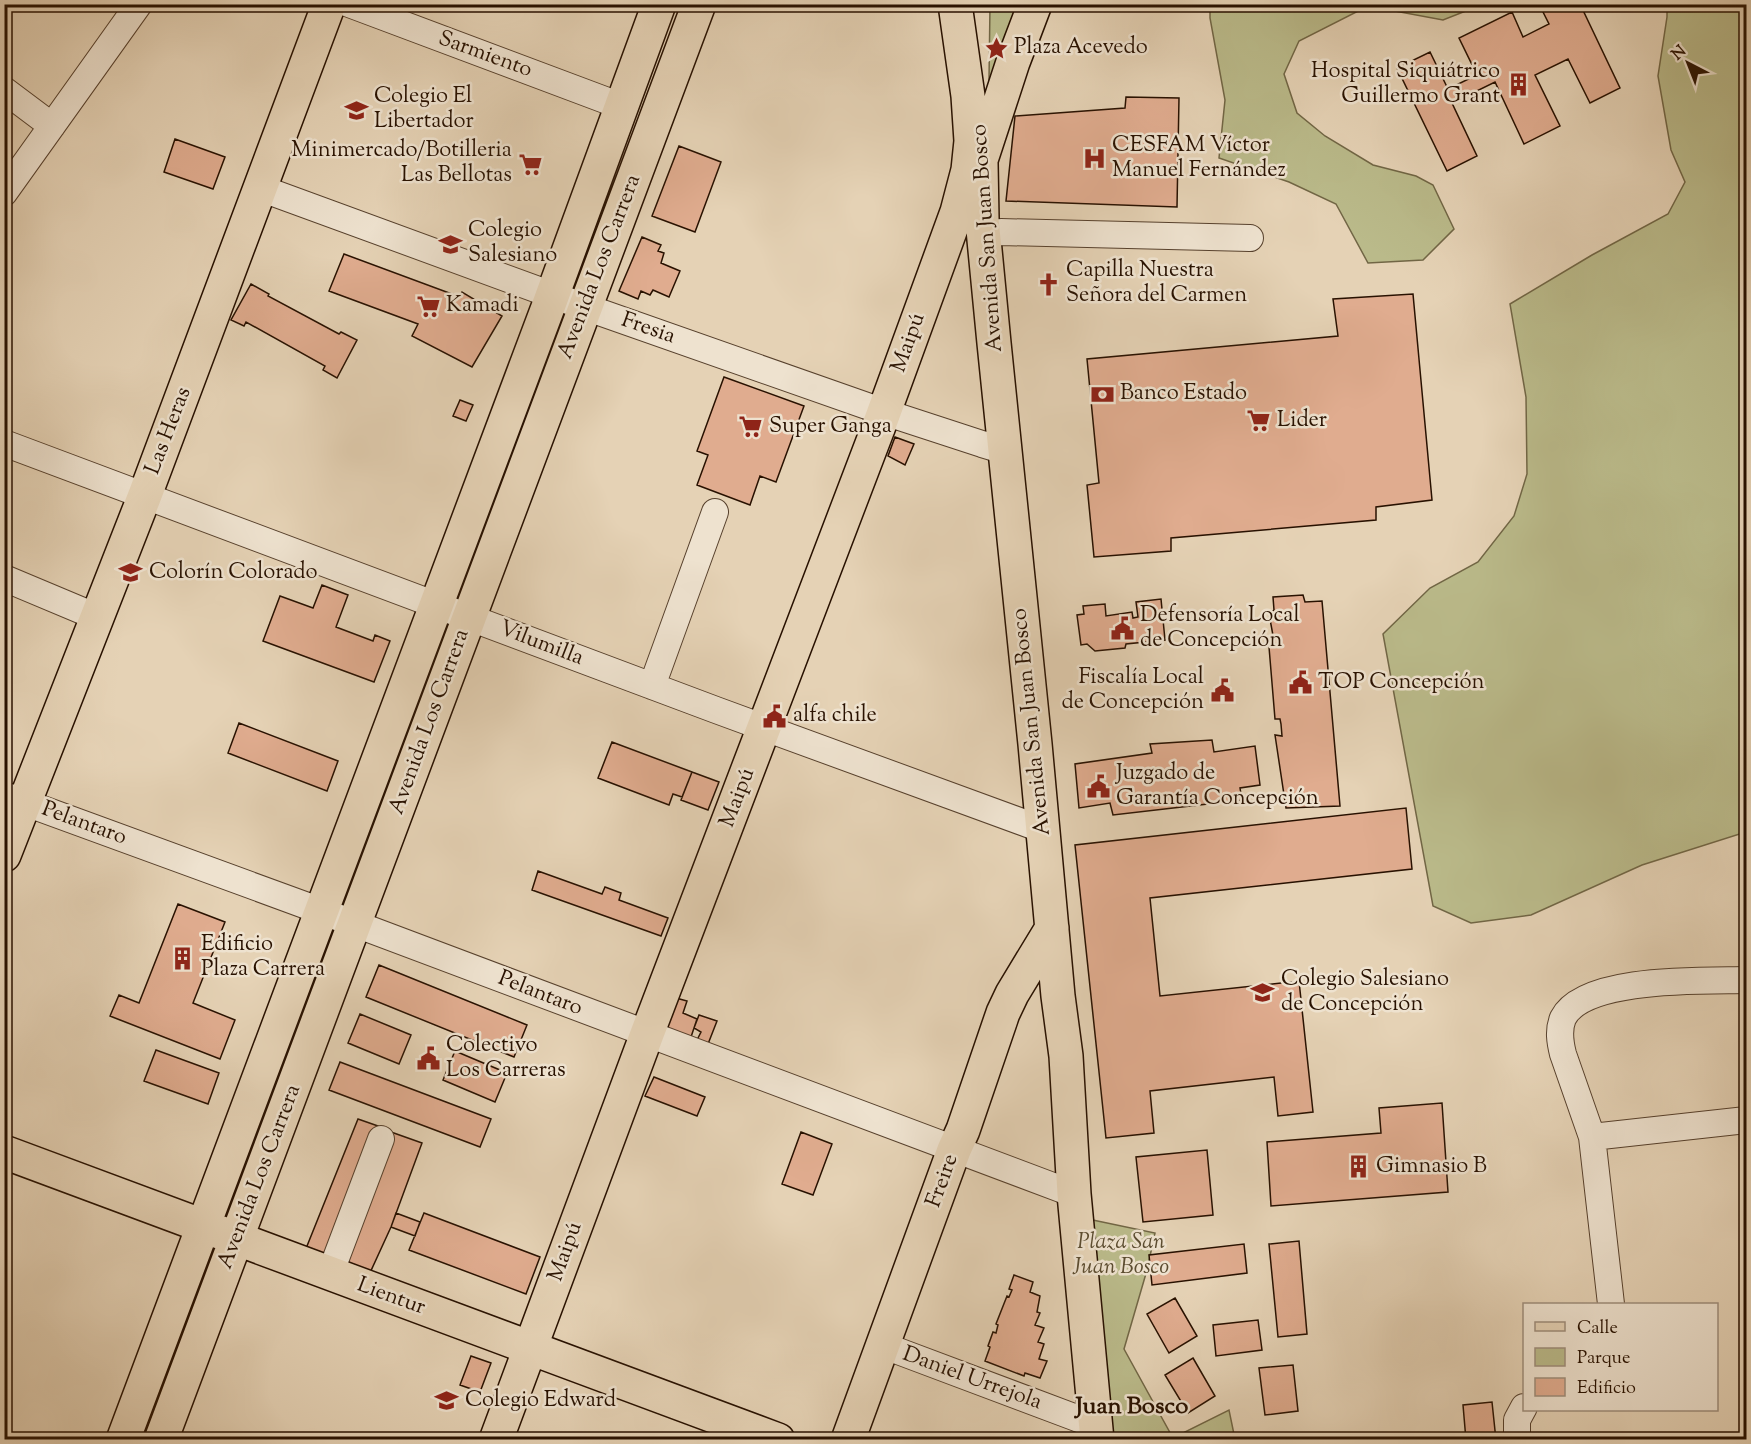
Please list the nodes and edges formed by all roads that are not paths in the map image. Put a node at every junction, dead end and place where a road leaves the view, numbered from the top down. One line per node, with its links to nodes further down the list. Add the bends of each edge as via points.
1 (139, 4): 11 (street)
2 (329, 4): 13 (main road, Las Heras)
3 (349, 4): 10 (street, Sarmiento)
4 (659, 4): 10 (main road, Avenida Los Carrera)
5 (699, 4): 19 (main road, Avenida Los Carrera)
6 (955, 4): 12 (main road, Avenida San Juan Bosco)
7 (974, 4): 12 (main road, Avenida San Juan Bosco, via 980,105)
8 (1035, 4): 12 (main road, Maipú)
9 (4, 90): 11 (street)
10 (621, 106): 18 (main road, Avenida Los Carrera)
11 (52, 126): 14 (street)
12 (976, 157): 15 (main road, Avenida San Juan Bosco); 17 (main road, Maipú, via 968,170)
13 (260, 188): 18 (street, Fresia); 23 (main road, Las Heras)
14 (4, 194)
15 (984, 234): 16 (street); 17 (main road, via 960,238); 22 (main road, Avenida San Juan Bosco)
16 (1250, 238)
17 (944, 248): 20 (main road, Maipú)
18 (553, 294): 19 (street, Fresia); 26 (main road, Avenida Los Carrera)
19 (585, 307): 20 (street, Fresia); 28 (main road, Avenida Los Carrera)
20 (884, 412): 22 (street, Fresia, via 992,447); 30 (main road, Maipú)
21 (4, 443): 23 (street, Vilumilla)
22 (1004, 447): 32 (main road, Avenida San Juan Bosco)
23 (145, 495): 26 (street, Vilumilla); 27 (main road, Las Heras)
24 (715, 512): 29 (street)
25 (4, 578): 27 (street)
26 (437, 605): 28 (street, Vilumilla); 34 (main road, Avenida Los Carrera)
27 (97, 617): 31 (main road, Las Heras)
28 (470, 617): 29 (street, Vilumilla); 35 (main road, Avenida Los Carrera)
29 (652, 686): 30 (street, Vilumilla)
30 (765, 728): 32 (street, Vilumilla); 38 (main road, Maipú)
31 (14, 799): 33 (main road, Las Heras); 34 (street, Pelantaro)
32 (1044, 830): 36 (main road, Avenida San Juan Bosco)
33 (4, 855)
34 (321, 911): 35 (street, Pelantaro); 45 (main road, Avenida Los Carrera)
35 (355, 925): 38 (street, Pelantaro); 46 (main road, Avenida Los Carrera)
36 (1052, 928): 42 (main road, Freire, via 1003,1013); 44 (main road, Avenida San Juan Bosco, via 1066,1056)
37 (1746, 980): 40 (street, via 1623,987 1588,998 1568,1011 1560,1028 1560,1040)
38 (647, 1034): 42 (street, Pelantaro); 50 (main road, Maipú)
39 (1746, 1120): 40 (street)
40 (1593, 1137): 48 (street)
41 (381, 1139): 47 (street)
42 (954, 1150): 44 (street, Pelantaro); 49 (main road, Freire)
43 (4, 1152): 45 (main road, Lientur)
44 (1074, 1194): 52 (main road, Avenida San Juan Bosco)
45 (202, 1227): 46 (main road, Lientur); 53 (main road, Avenida Los Carrera)
46 (236, 1239): 47 (main road, Lientur); 54 (main road, Avenida Los Carrera)
47 (330, 1274): 50 (main road, Lientur)
48 (1611, 1303)
49 (882, 1345): 52 (street, Daniel Urrejola); 57 (main road, Freire)
50 (531, 1348): 55 (main road, Maipú); 56 (main road, Lientur)
51 (1523, 1409): 58 (street, via 1517,1420)
52 (1096, 1432)
53 (123, 1440)
54 (161, 1440)
55 (496, 1440)
56 (777, 1440)
57 (848, 1440)
58 (1516, 1440)

